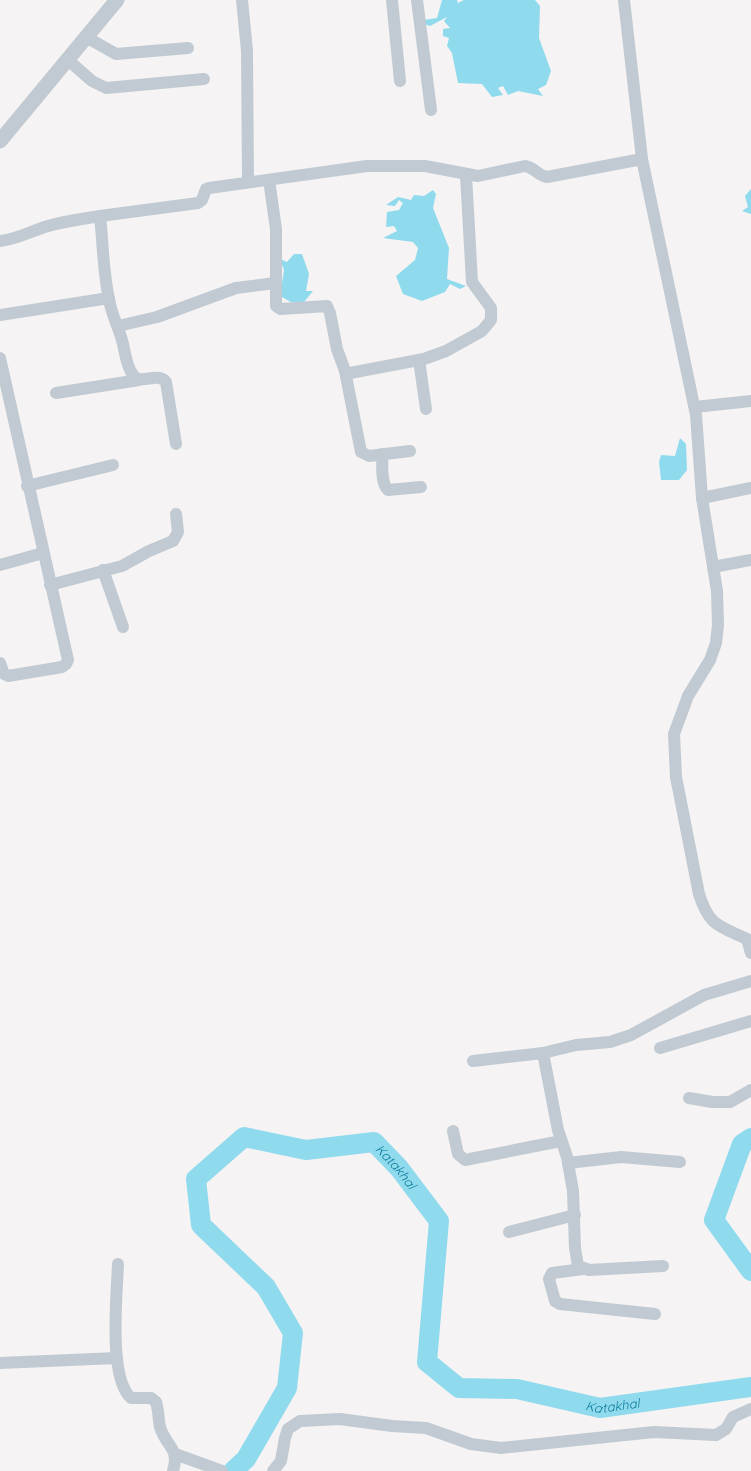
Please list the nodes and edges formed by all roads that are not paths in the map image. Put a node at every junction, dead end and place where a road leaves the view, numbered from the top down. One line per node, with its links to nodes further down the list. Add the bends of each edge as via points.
1 (117, 0): 6 (street)
2 (242, 0): 16 (street, via 247,50)
3 (392, 0): 10 (street)
4 (417, 0): 11 (street)
5 (624, 0): 13 (street)
6 (92, 41): 7 (street, via 110,51 124,54); 8 (street)
7 (188, 48)
8 (68, 60): 9 (street, via 92,81 106,88); 12 (street)
9 (204, 79)
10 (400, 81)
11 (431, 110)
12 (0, 141)
13 (642, 159): 14 (street, via 547,177 538,176 530,167 525,166 494,174); 29 (street)
14 (466, 175): 15 (street, via 425,166 367,166); 24 (street, via 472,282 491,308 491,320 482,331 452,348)
15 (269, 180): 16 (street); 19 (street, via 276,229)
16 (248, 181): 17 (street, via 206,189 198,203)
17 (100, 216): 18 (street, via 46,226 20,238); 20 (street)
18 (0, 241)
19 (275, 283): 22 (street, via 236,288 157,317); 25 (street, via 276,306 281,309 327,306)
20 (108, 298): 21 (street); 22 (street)
21 (0, 315)
22 (118, 326): 26 (street, via 129,368 133,376)
23 (0, 358): 35 (street)
24 (419, 360): 25 (street); 30 (street)
25 (345, 371): 33 (street, via 358,446 361,452 369,456)
26 (139, 380): 27 (street); 31 (street, via 158,377 166,382)
27 (56, 393)
28 (751, 401): 29 (street)
29 (694, 407): 38 (street)
30 (426, 409)
31 (176, 444)
32 (410, 451): 33 (street)
33 (382, 454): 36 (street, via 383,479 388,490)
34 (113, 465): 35 (street)
35 (27, 486): 40 (street)
36 (421, 488)
37 (751, 488): 38 (street)
38 (702, 498): 43 (street)
39 (176, 514): 44 (street, via 178,532 173,541 129,563)
40 (43, 553): 42 (street); 45 (street)
41 (751, 560): 43 (street)
42 (0, 565)
43 (713, 567): 48 (street, via 717,592 717,634 710,660 688,696 674,734 676,777 704,910 714,924 747,939)
44 (103, 570): 45 (street); 46 (street)
45 (50, 585): 47 (street, via 66,650 66,664 62,667 8,676 4,674)
46 (123, 627)
47 (0, 663)
48 (751, 954)
49 (751, 982): 52 (street, via 704,995 631,1035 610,1042 576,1045)
50 (751, 1021): 51 (street)
51 (660, 1048)
52 (543, 1053): 53 (street); 57 (street)
53 (473, 1061)
54 (751, 1090): 55 (street, via 730,1102)
55 (689, 1098)
56 (453, 1132): 57 (street, via 458,1154 465,1160)
57 (561, 1141): 58 (street)
58 (568, 1162): 59 (street, via 622,1157); 60 (street)
59 (680, 1162)
60 (575, 1215): 61 (street); 64 (street, via 576,1260 578,1266)
61 (509, 1232)
62 (118, 1264): 66 (street)
63 (663, 1266): 64 (street)
64 (583, 1269): 65 (street, via 550,1275 555,1301 560,1304)
65 (655, 1314)
66 (117, 1358): 67 (street); 69 (street, via 125,1392 131,1398 151,1398 156,1402 160,1426)
67 (0, 1363)
68 (751, 1409): 72 (street, via 733,1417 726,1429 716,1435 654,1432 501,1448 464,1442 426,1428 340,1419 300,1421 288,1430 281,1461)
69 (175, 1454): 70 (street); 71 (street)
70 (173, 1471)
71 (222, 1471)
72 (273, 1471)

